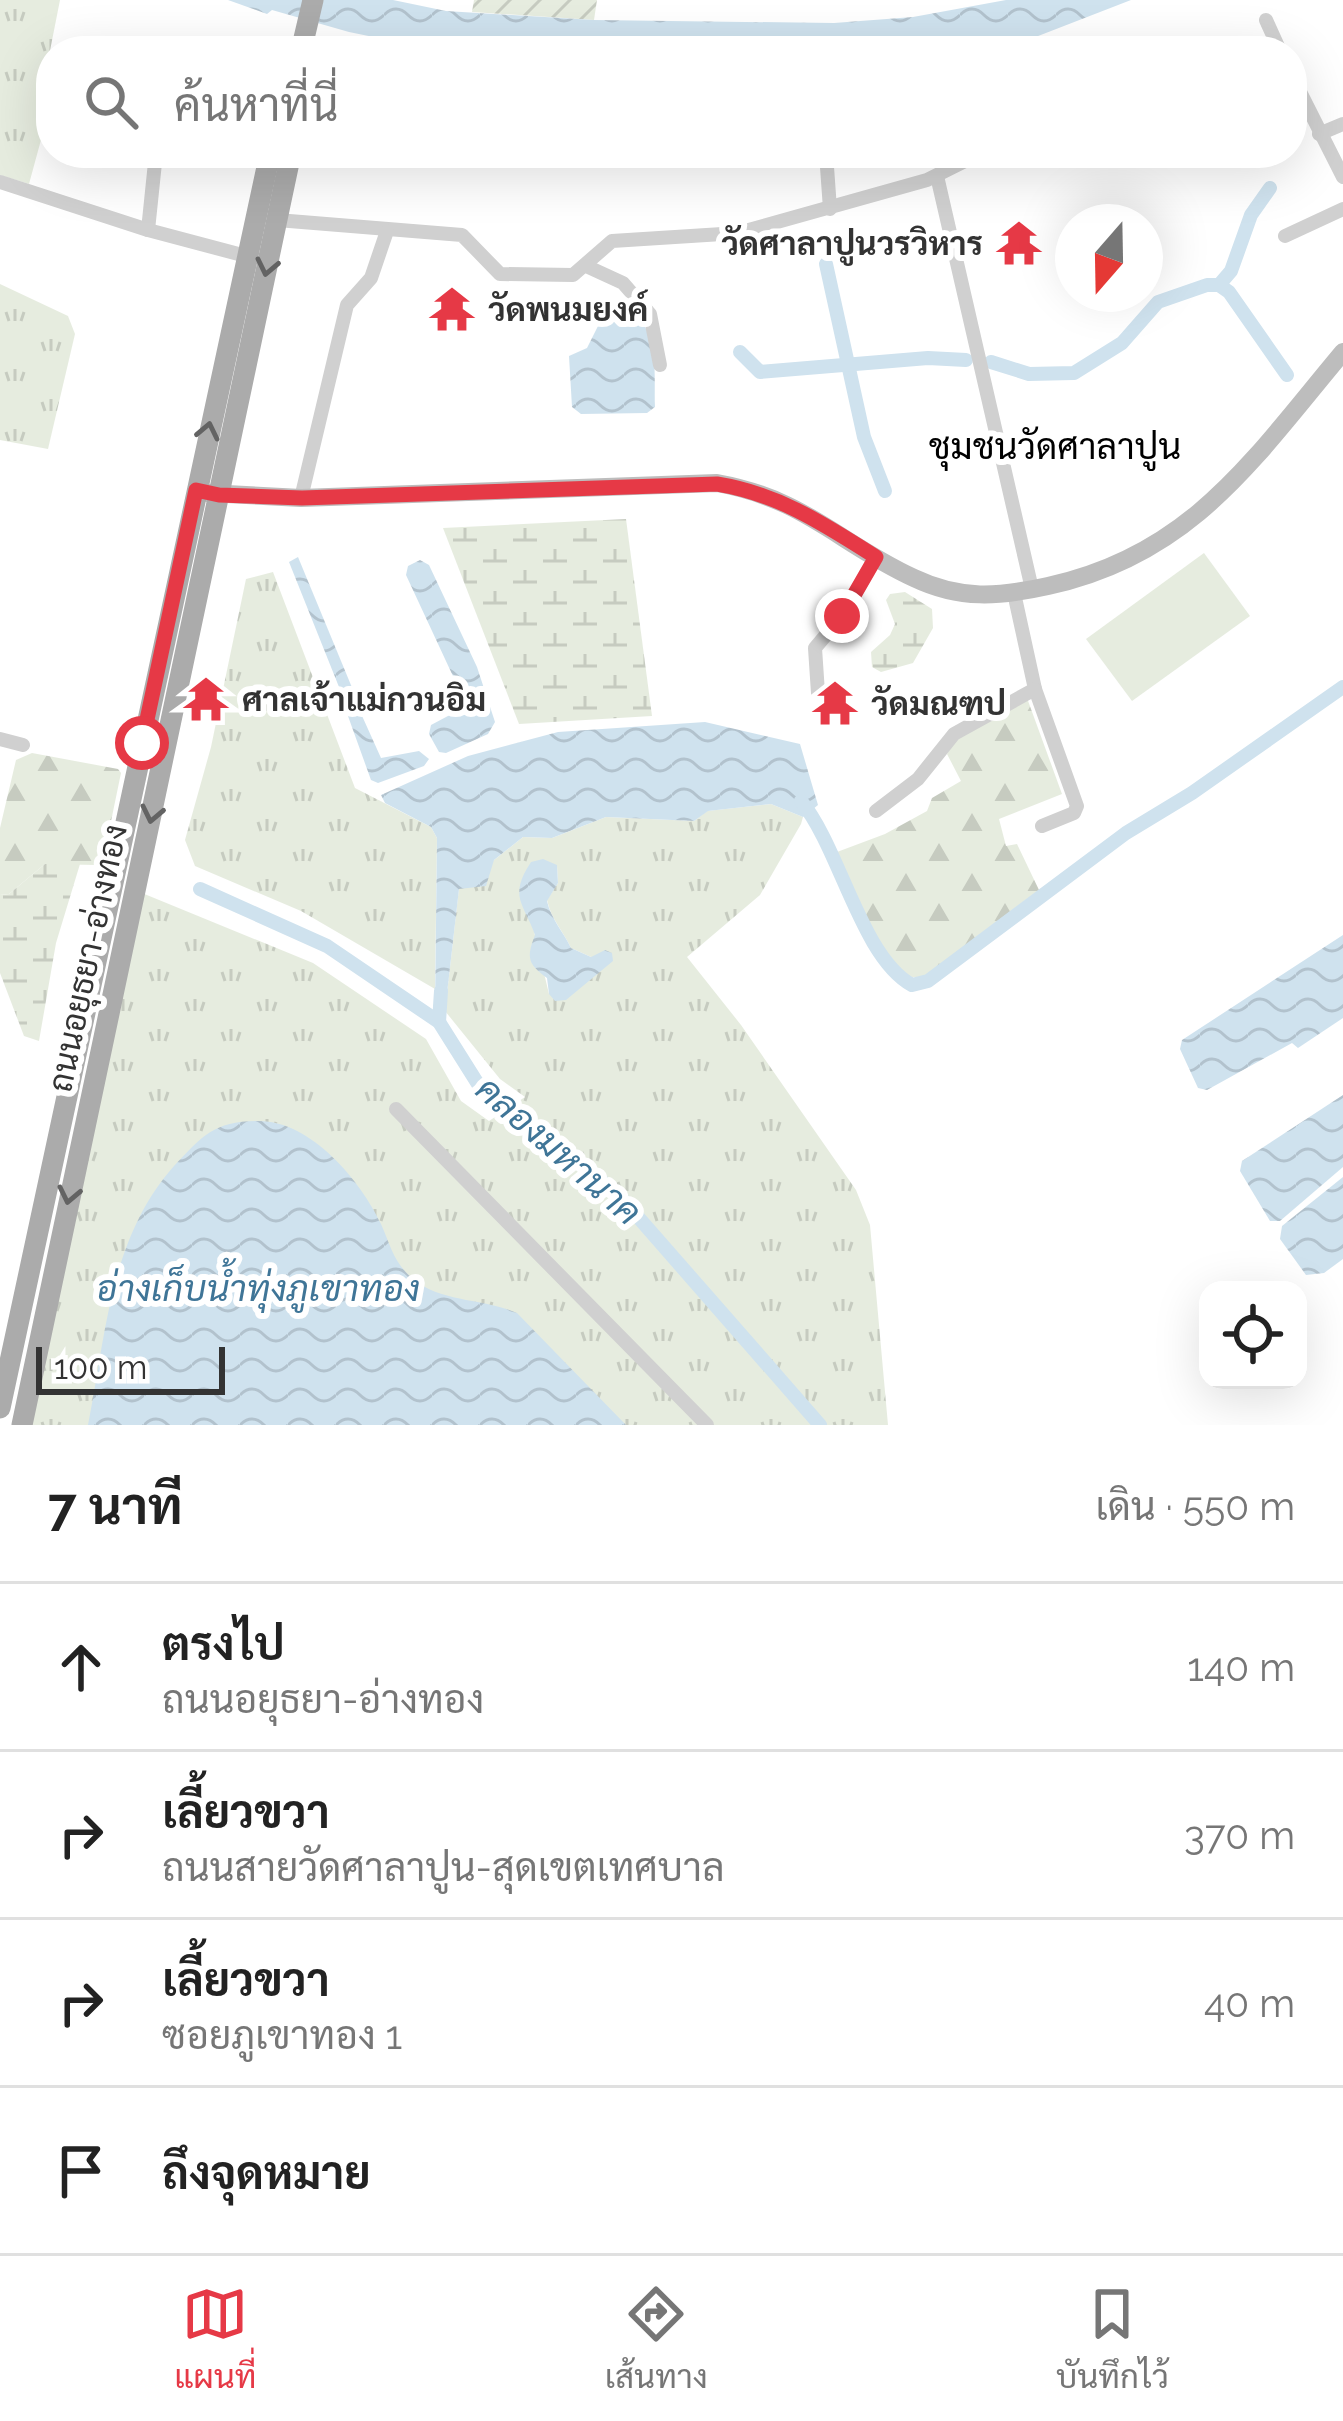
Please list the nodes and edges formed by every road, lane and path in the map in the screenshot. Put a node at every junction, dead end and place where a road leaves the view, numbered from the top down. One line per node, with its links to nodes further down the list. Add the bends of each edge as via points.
1 (313, 0): 3 (main road)
2 (1266, 20): 4 (street)
3 (304, 36)
4 (1273, 36)
5 (1307, 108): 7 (street)
6 (1343, 124): 7 (street)
7 (1319, 134): 14 (street)
8 (154, 168): 19 (street)
9 (266, 168): 22 (main road, ถนนอยุธยา-อ่างทอง)
10 (288, 168): 18 (main road, ถนนอยุธยา-อ่างทอง)
11 (827, 168): 17 (street)
12 (952, 168): 13 (street)
13 (937, 176): 17 (street); 30 (street)
14 (1343, 177)
15 (0, 182): 19 (street)
16 (1343, 208): 21 (street)
17 (830, 209): 23 (street, via 738,233 623,238)
18 (277, 220): 20 (street); 27 (main road, ถนนอยุธยา-อ่างทอง, one-way to 27)
19 (148, 230): 22 (street)
20 (387, 231): 23 (street, via 462,235 490,267 511,276 573,275); 28 (street, via 371,278 347,304)
21 (1285, 236)
22 (245, 256): 26 (main road, ถนนอยุธยา-อ่างทอง, one-way to 22)
23 (586, 266): 25 (street, via 623,284 650,314)
24 (1343, 352): 30 (street, via 1245,471 1178,532 1074,580)
25 (660, 365)
26 (196, 490): 27 (street); 38 (main road, ถนนอยุธยา-อ่างทอง)
27 (219, 495): 28 (street); 39 (main road, ถนนอยุธยา-อ่างทอง, one-way to 39)
28 (302, 498): 29 (street, via 717,484 788,503)
29 (876, 557): 30 (street, via 946,591 978,598); 32 (street, via 815,649)
30 (1023, 591): 31 (street)
31 (1035, 689): 35 (street, via 954,734 918,779); 36 (street, via 1078,806)
32 (818, 693)
33 (0, 739): 34 (street)
34 (23, 745)
35 (876, 811)
36 (1042, 826)
37 (396, 1109): 40 (street)
38 (0, 1408)
39 (22, 1425)
40 (707, 1425)

